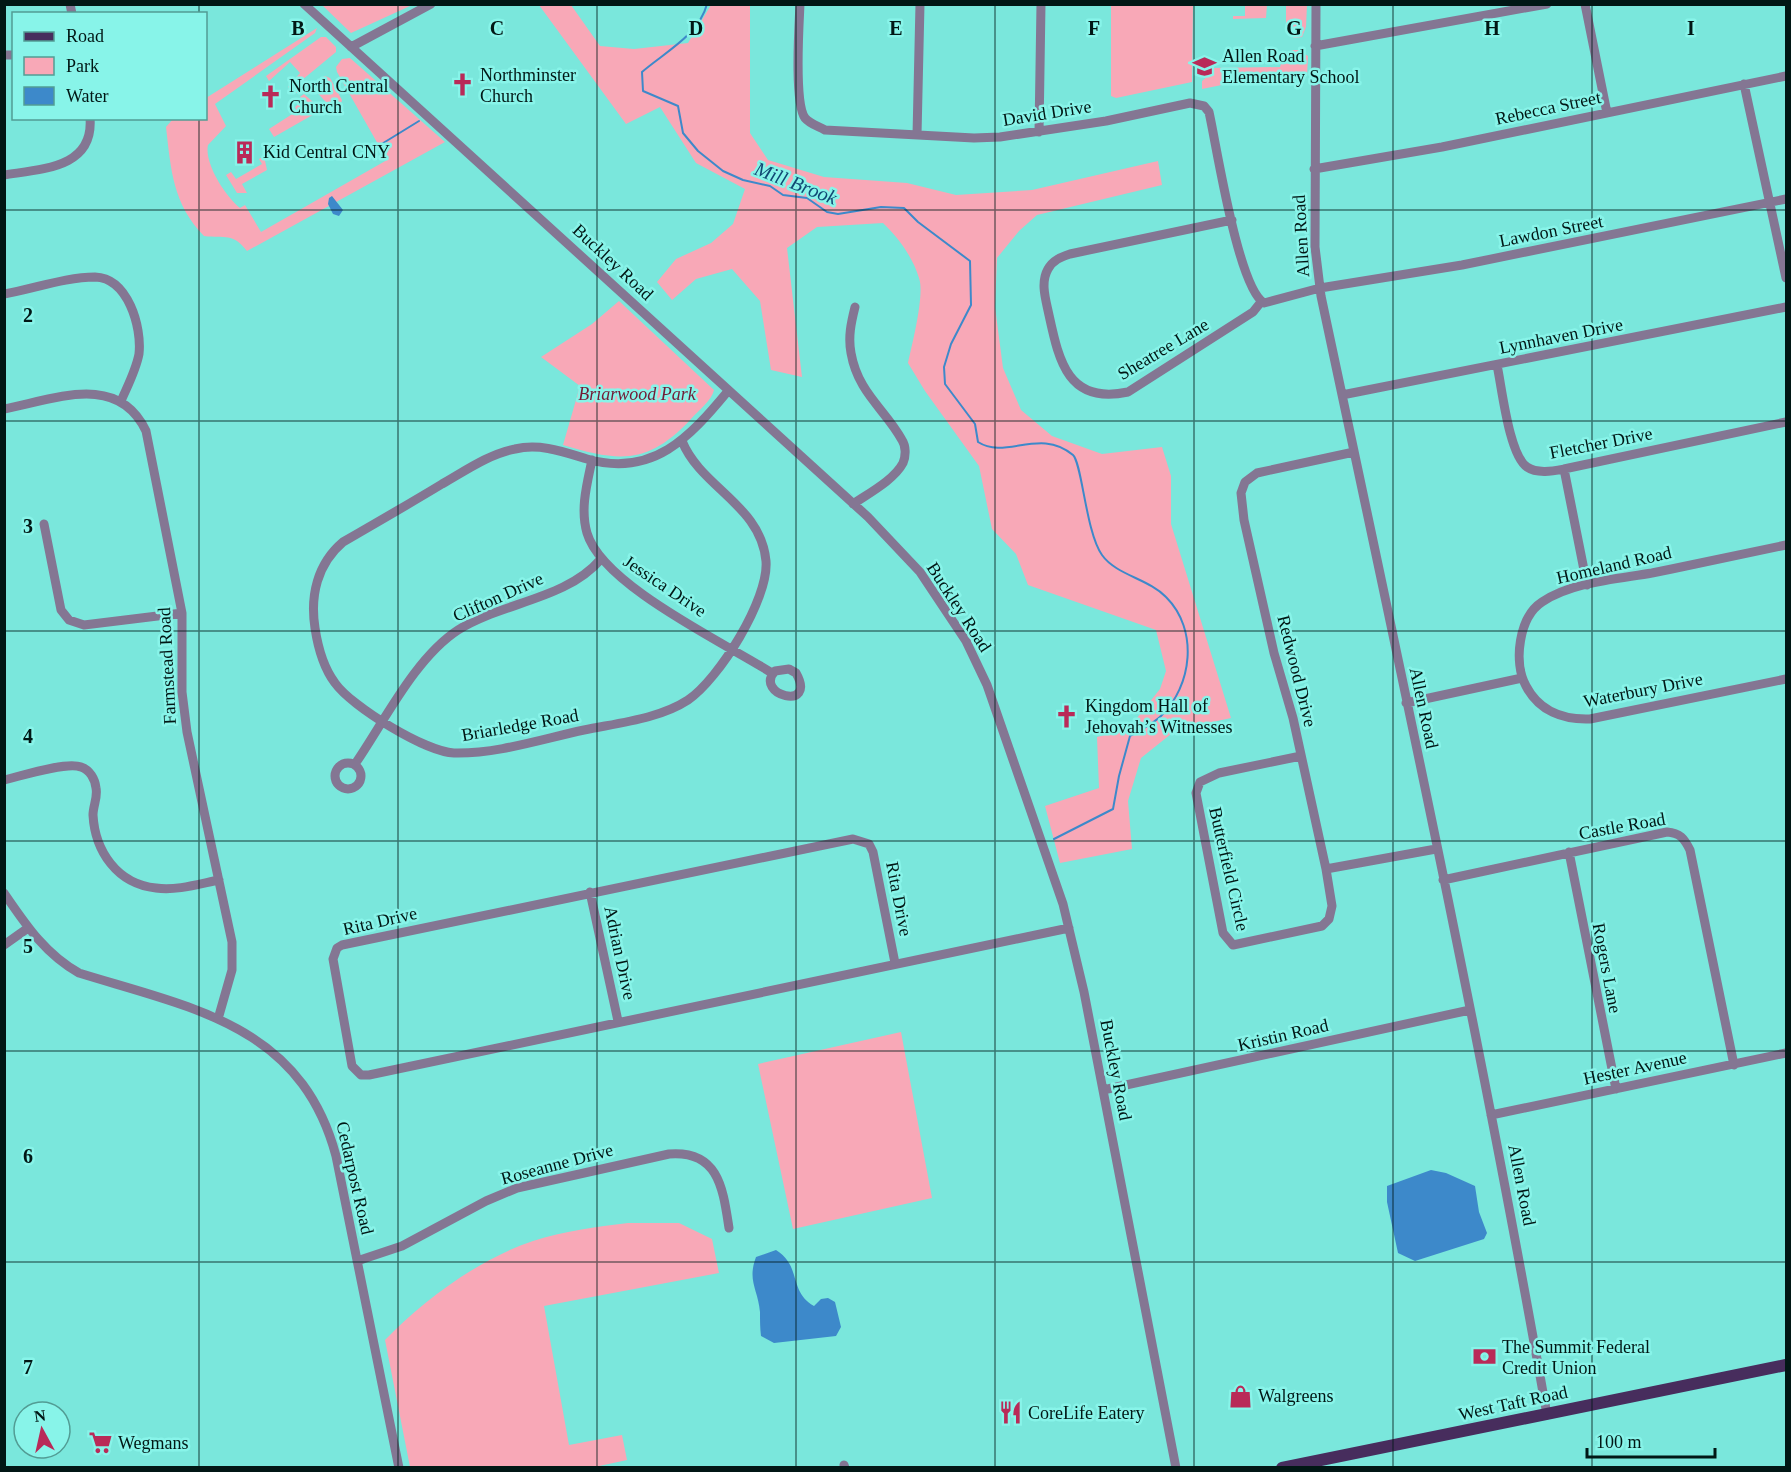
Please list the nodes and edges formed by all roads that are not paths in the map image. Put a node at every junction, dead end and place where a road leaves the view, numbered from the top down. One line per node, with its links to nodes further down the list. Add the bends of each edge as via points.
1 (304, 4): 10 (street, Buckley Road)
2 (431, 4): 10 (street)
3 (800, 4): 16 (street, David Drive, via 799,99 803,116 825,130)
4 (920, 4): 16 (street)
5 (1041, 4): 15 (street)
6 (1316, 4): 9 (street, Allen Road)
7 (1547, 4): 9 (street)
8 (1585, 4): 13 (street)
9 (1315, 46): 17 (street, Allen Road)
10 (351, 47): 29 (street, Buckley Road)
11 (1786, 76): 12 (street, Rebecca Street)
12 (1744, 84): 13 (street, Rebecca Street); 20 (street)
13 (1607, 113): 17 (street, Rebecca Street)
14 (90, 120): 18 (street, via 91,132 82,153 70,160)
15 (1039, 132): 16 (street, David Drive, via 974,138); 21 (street, David Drive, via 1190,103 1204,106 1209,112)
16 (917, 135)
17 (1314, 169): 23 (street, Allen Road)
18 (4, 175)
19 (1786, 199): 20 (street, Lawdon Street)
20 (1771, 202): 22 (street); 23 (street, Lawdon Street, via 1462,265)
21 (1232, 220): 25 (street, David Drive, via 1244,270 1254,296); 25 (street, Sheatree Lane, via 1070,254 1053,262 1044,280 1058,359 1072,380 1083,388 1107,395 1128,392 1253,312)
22 (1786, 278)
23 (1320, 288): 25 (street, via 1270,303); 30 (street, Allen Road)
24 (4, 294): 31 (street, via 94,277 102,278 122,293 134,316 139,352)
25 (1261, 302)
26 (855, 307): 38 (street, via 849,336 858,376 871,401 903,441 905,450 895,474)
27 (1786, 307): 28 (street, Lynnhaven Drive)
28 (1497, 365): 30 (street, Lynnhaven Drive); 37 (street, Fletcher Drive, via 1520,460 1537,471)
29 (728, 391): 34 (street, Briarledge Road); 38 (street, Buckley Road)
30 (1342, 395): 35 (street, Allen Road)
31 (121, 401): 32 (street, via 97,394 75,395); 43 (street, Farmstead Road, via 136,414 146,431)
32 (4, 410)
33 (1786, 422): 37 (street, Fletcher Drive)
34 (682, 441): 36 (street, Briarledge Road, via 642,461); 44 (street, Briarledge Road, via 693,463 741,508 762,540 766,575 760,597 745,629)
35 (1354, 452): 48 (street, Allen Road); 50 (street, Redwood Drive, via 1257,473 1245,482 1241,493 1244,520)
36 (592, 460): 41 (street, Jessica Drive, via 583,507 587,533); 49 (street, Briarledge Road, via 538,447 497,454 335,549 313,597 318,647 336,685)
37 (1564, 470): 42 (street)
38 (853, 504): 61 (street, Buckley Road, via 920,572 966,641 1043,843)
39 (44, 524): 43 (street, via 61,610 69,620 84,625)
40 (1786, 545): 42 (street, Homeland Road)
41 (601, 559): 44 (street, Jessica Drive, via 633,589); 49 (street, Clifton Drive, via 557,590 459,630 433,653)
42 (1587, 585): 46 (street, Homeland Road, via 1552,596 1530,614 1520,652)
43 (182, 613): 56 (street, Farmstead Road, via 188,732)
44 (731, 647): 45 (street, Jessica Drive); 49 (street, Briarledge Road, via 706,684 669,710 506,747 473,752 437,751)
45 (772, 673)
46 (1522, 678): 47 (street, Waterbury Drive, via 1537,701 1552,713 1572,720); 48 (street)
47 (1786, 679)
48 (1406, 703): 53 (street, Allen Road)
49 (384, 721): 51 (street, Clifton Drive)
50 (1301, 756): 55 (street, Redwood Drive); 55 (street, Butterfield Circle, via 1219,773 1199,784 1196,804 1228,942 1241,945 1322,926 1329,919 1332,906)
51 (355, 764)
52 (4, 780): 56 (street, via 67,766 84,768 96,786 93,812 101,851 123,876 155,888)
53 (1436, 849): 55 (street); 57 (street, Allen Road)
54 (1569, 852): 57 (street, Castle Road); 68 (street, Castle Road, via 1667,832 1684,838 1690,850); 69 (street, Rogers Lane)
55 (1326, 869)
56 (219, 880): 65 (street, Farmstead Road, via 232,942 232,970)
57 (1443, 880): 64 (street, Allen Road)
58 (591, 892): 63 (street, Rita Drive, via 861,839 873,852); 66 (street, Adrian Drive); 66 (street, Rita Drive, via 337,948 333,959 352,1066 361,1075 369,1075)
59 (4, 893): 60 (street, Cedarpost Road)
60 (28, 928): 62 (street); 65 (street, Cedarpost Road, via 51,954 79,973)
61 (1069, 928): 63 (street, Rita Drive); 70 (street, Buckley Road)
62 (4, 945)
63 (895, 963): 66 (street, Rita Drive)
64 (1470, 1010): 70 (street, Kristin Road); 71 (street, Allen Road)
65 (218, 1019): 73 (street, Cedarpost Road, via 244,1030 283,1060 320,1110 336,1155)
66 (618, 1021)
67 (1786, 1053): 68 (street, Hester Avenue)
68 (1734, 1065): 69 (street, Hester Avenue)
69 (1616, 1089): 71 (street, Hester Avenue)
70 (1103, 1090): 77 (street, Buckley Road)
71 (1491, 1115): 75 (street, Allen Road)
72 (729, 1228): 73 (street, Roseanne Drive, via 716,1174 693,1155 669,1154 517,1188 402,1246)
73 (357, 1261): 76 (street, Cedarpost Road)
74 (1786, 1365): 75 (main road, West Taft Road)
75 (1547, 1414): 78 (main road, West Taft Road)
76 (399, 1467)
77 (1176, 1467)
78 (1282, 1467)

